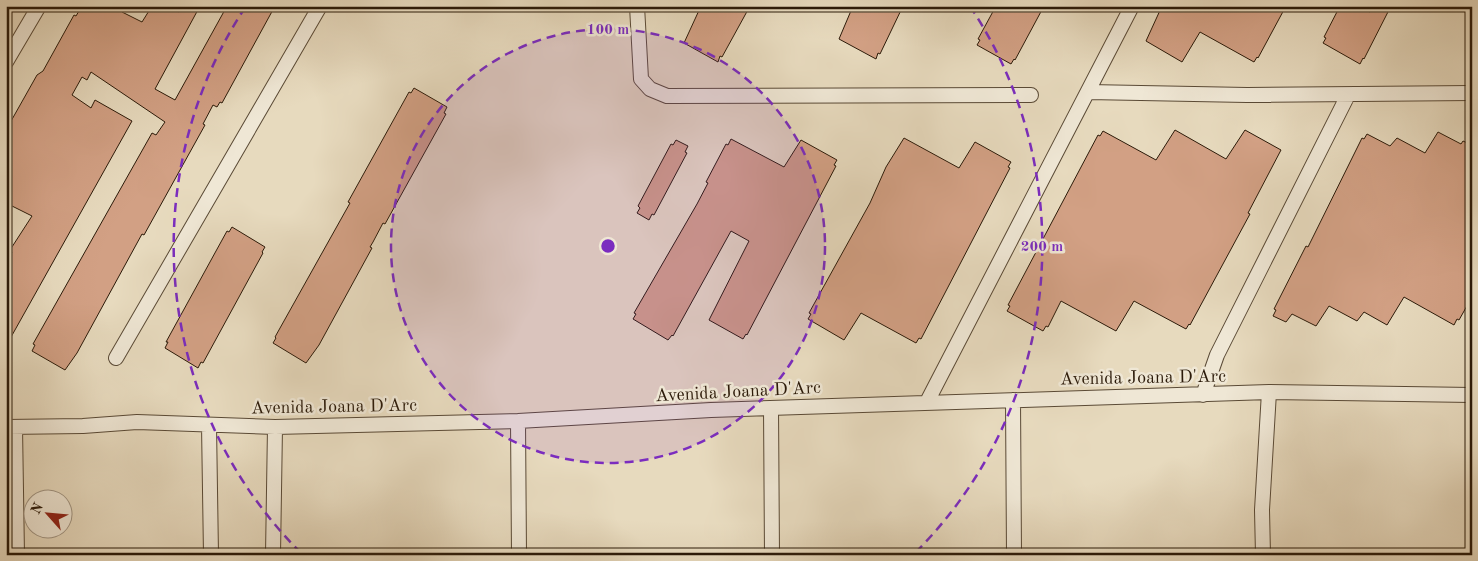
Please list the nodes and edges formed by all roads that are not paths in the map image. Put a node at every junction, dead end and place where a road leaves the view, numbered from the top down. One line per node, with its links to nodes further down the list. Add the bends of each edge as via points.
1 (39, 6): 5 (street)
2 (320, 6): 10 (street)
3 (637, 6): 8 (street, via 641,79 650,89 667,96)
4 (1132, 6): 6 (street)
5 (6, 62)
6 (1088, 92): 9 (street); 15 (street)
7 (1472, 93): 9 (street)
8 (1031, 95)
9 (1348, 96): 12 (street, via 1217,355)
10 (116, 358)
11 (1269, 392): 12 (street, Avenida Joana D'Arc); 13 (street, Avenida Joana D'Arc); 27 (street, via 1262,510)
12 (1203, 395): 14 (street, Avenida Joana D'Arc)
13 (1472, 395)
14 (1013, 400): 15 (street, Avenida Joana D'Arc); 26 (street)
15 (926, 402): 16 (street, Avenida Joana D'Arc)
16 (771, 408): 17 (street, Avenida Joana D'Arc); 25 (street)
17 (518, 421): 20 (street, Avenida Joana D'Arc); 24 (street)
18 (209, 425): 19 (street, Avenida Joana D'Arc, via 137,422); 20 (street, Avenida Joana D'Arc); 22 (street)
19 (11, 427): 21 (street)
20 (274, 427): 23 (street)
21 (17, 555)
22 (211, 555)
23 (273, 555)
24 (519, 555)
25 (772, 555)
26 (1014, 555)
27 (1263, 555)

